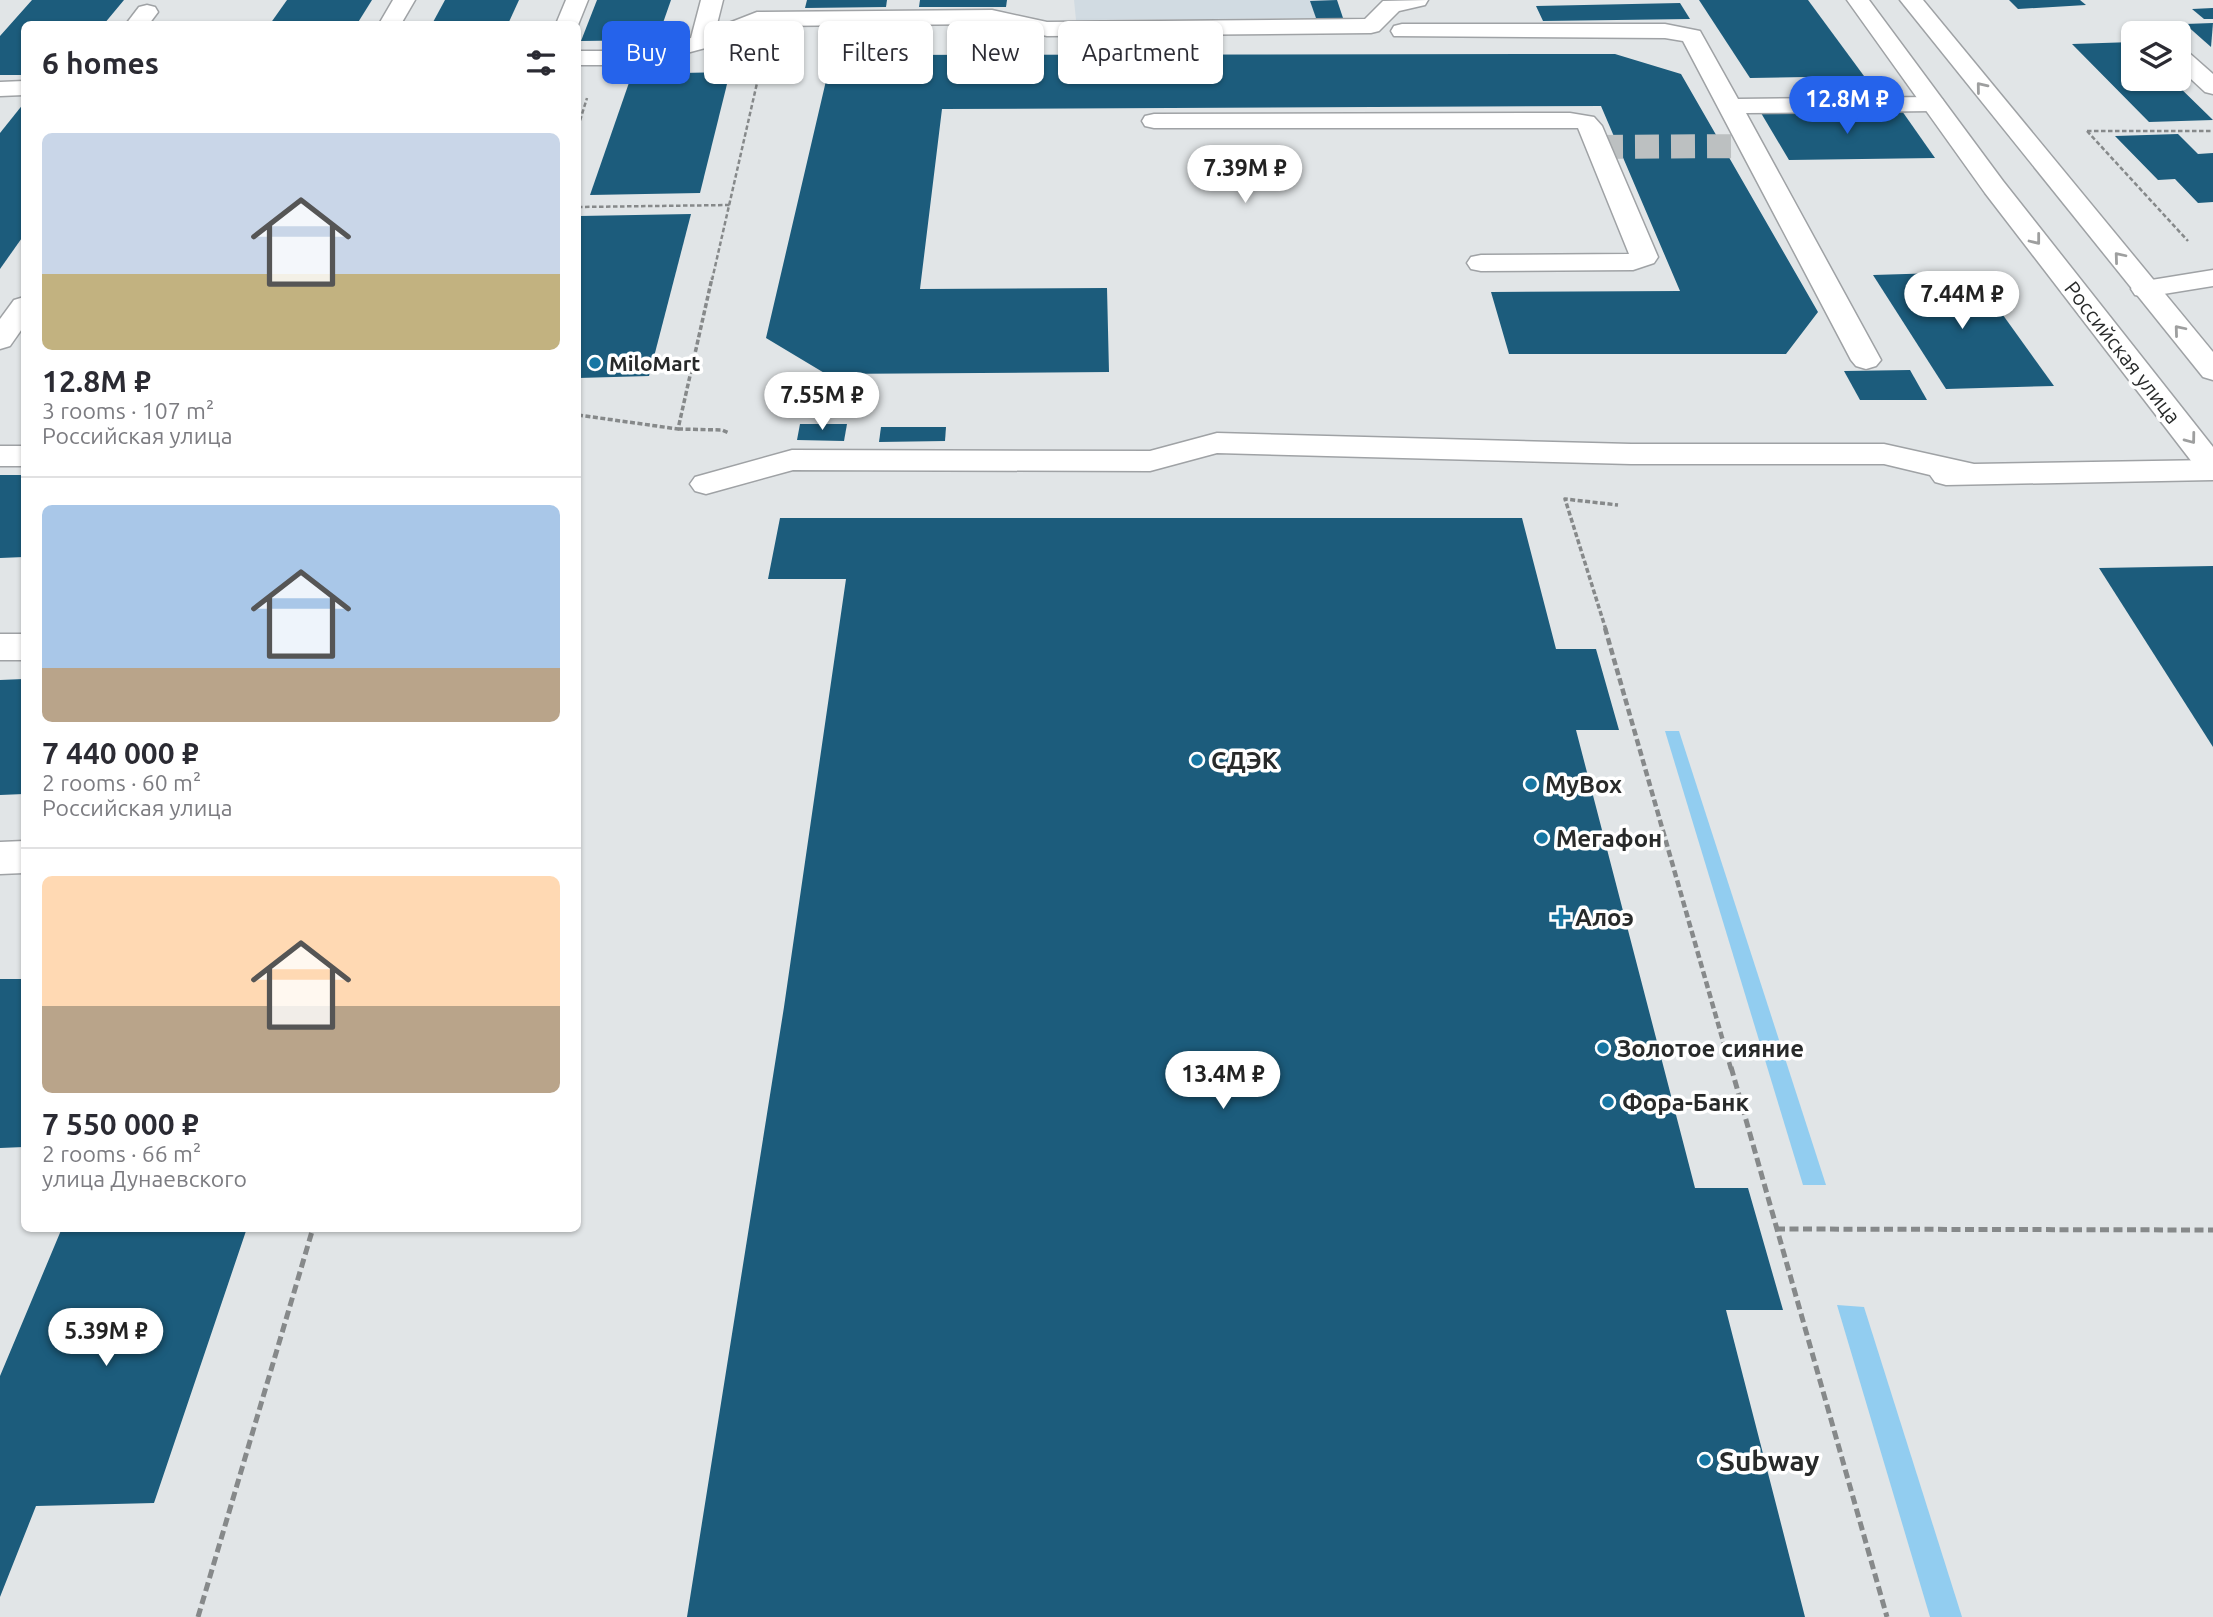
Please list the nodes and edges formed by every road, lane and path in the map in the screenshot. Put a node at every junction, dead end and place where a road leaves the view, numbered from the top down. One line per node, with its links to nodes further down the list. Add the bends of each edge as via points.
1 (404, 0): 7 (main road)
2 (577, 0): 8 (main road)
3 (712, 0): 12 (main road)
4 (1417, 0): 9 (main road, via 1391,6 1371,26 992,17)
5 (1858, 0): 19 (main road, Российская улица)
6 (1911, 0): 28 (main road, one-way to 6)
7 (392, 21)
8 (568, 21)
9 (752, 21)
10 (1402, 31): 20 (main road, via 1687,34 1696,39)
11 (704, 40): 12 (main road)
12 (701, 41): 13 (main road, via 642,58)
13 (581, 58)
14 (2191, 67): 16 (main road)
15 (757, 84): 23 (path)
16 (2213, 87)
17 (0, 89): 18 (main road)
18 (21, 89)
19 (1933, 104): 20 (main road); 36 (main road, Российская улица, one-way to 36)
20 (1730, 106): 31 (main road)
21 (1154, 121): 26 (main road, via 1585,122 1644,257 1633,262)
22 (2213, 131): 25 (path, via 2087,131)
23 (730, 205): 24 (path); 33 (path, via 678,429)
24 (581, 207)
25 (2195, 248)
26 (1481, 263)
27 (2213, 278): 28 (main road)
28 (2145, 289): 32 (main road, one-way to 28)
29 (21, 310): 30 (main road)
30 (0, 340)
31 (1866, 360)
32 (2213, 371)
33 (581, 415)
34 (0, 456): 35 (main road)
35 (21, 456)
36 (2213, 469): 37 (main road)
37 (1972, 474): 38 (main road); 39 (main road, via 1884,454 1630,454 1217,443 1150,461 792,460)
38 (1641, 478)
39 (706, 484)
40 (1618, 505): 45 (path, via 1565,499 1620,676)
41 (0, 647): 42 (main road)
42 (21, 647)
43 (21, 857): 44 (main road)
44 (0, 858)
45 (1776, 1229): 46 (path); 49 (path)
46 (2213, 1230)
47 (312, 1232): 48 (path)
48 (198, 1617)
49 (1887, 1617)

